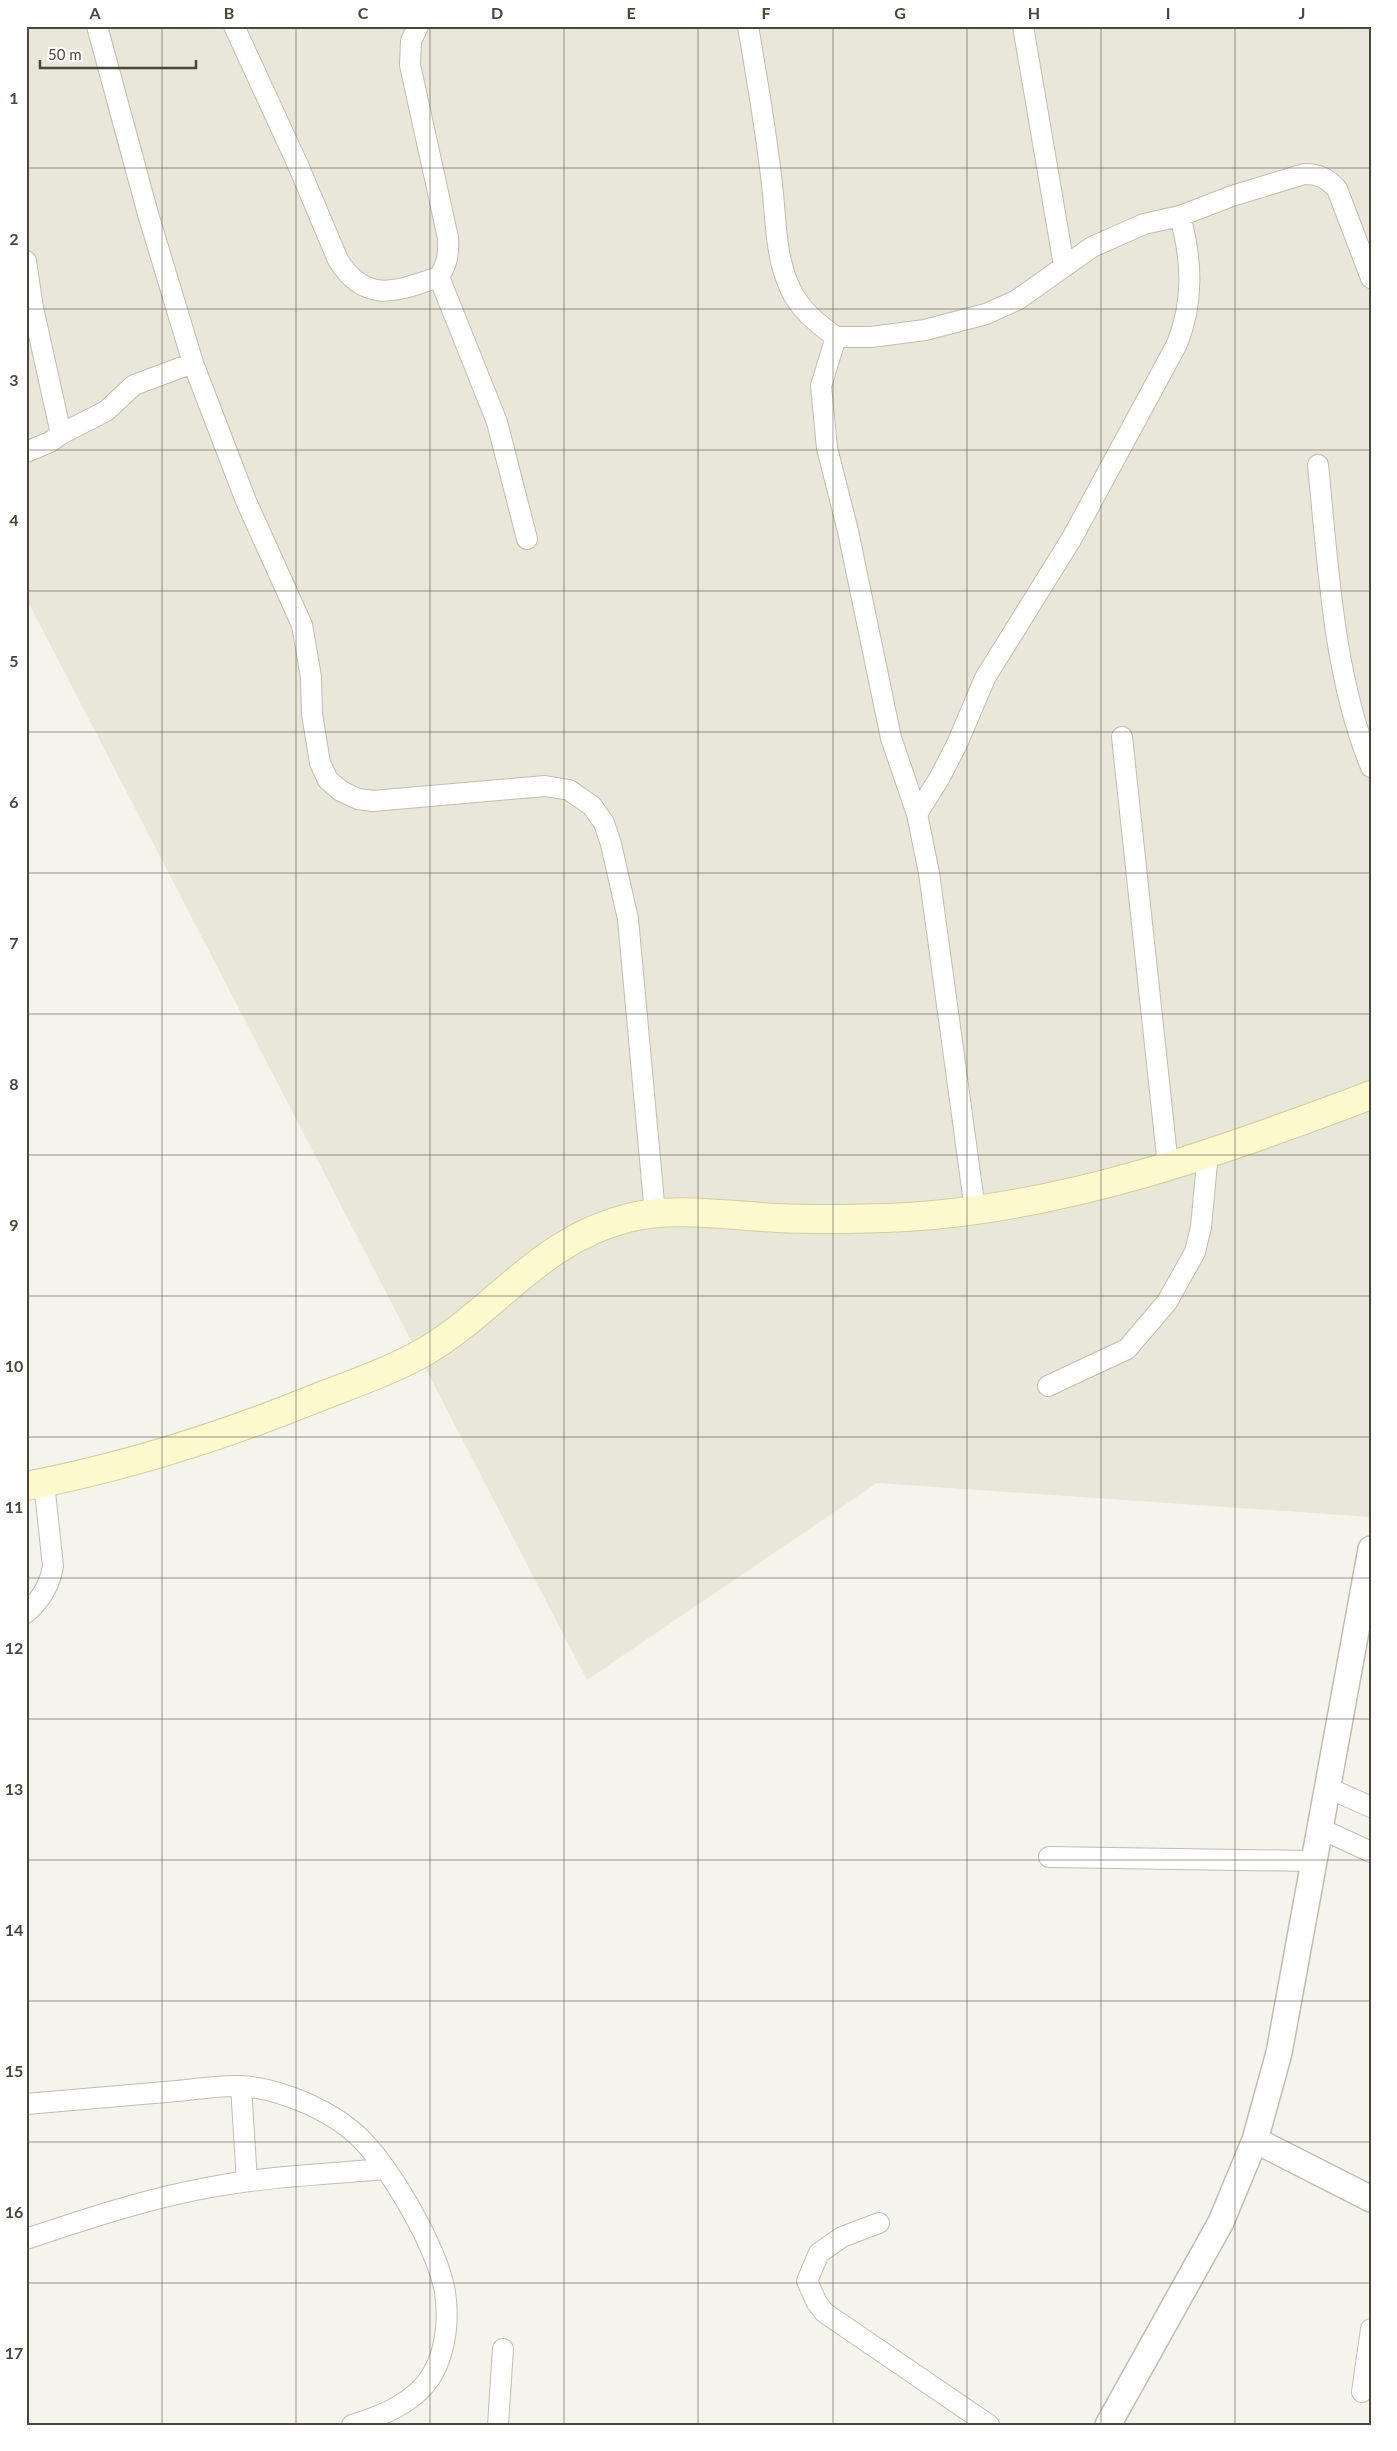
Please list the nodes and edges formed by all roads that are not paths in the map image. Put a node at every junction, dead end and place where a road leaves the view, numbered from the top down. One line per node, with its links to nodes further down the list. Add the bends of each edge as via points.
1 (98, 26): 12 (street, via 148,214)
2 (234, 26): 9 (street, via 298,165 328,240 346,273 372,290 394,292)
3 (418, 26): 9 (street, via 411,41 410,66 448,238 449,252)
4 (748, 26): 11 (street, via 778,245 786,280 805,310)
5 (1023, 26): 8 (street)
6 (1180, 216): 8 (street, via 1144,224 1092,247); 10 (street, via 1291,177 1304,174 1321,176 1337,189); 19 (street, via 1186,238 1189,299 1177,344 1072,538 985,678 957,744)
7 (26, 261): 13 (street)
8 (1064, 266): 11 (street, via 1017,300 986,314 925,330 871,337)
9 (439, 277): 16 (street, via 497,422)
10 (1371, 278)
11 (836, 337): 19 (street, via 821,386 827,448 848,531 891,738)
12 (193, 363): 13 (street, via 134,385 106,411); 24 (street, via 246,501 302,625 320,763 328,780 358,799 373,801 545,786 569,790 592,806 604,823 628,919)
13 (60, 434): 14 (street)
14 (26, 452)
15 (1318, 465): 18 (street, via 1343,675 1356,727)
16 (527, 539)
17 (1122, 737): 22 (street)
18 (1371, 767)
19 (917, 814): 23 (street)
20 (1371, 1096): 21 (main road)
21 (1208, 1152): 22 (main road); 25 (street, via 1201,1226 1195,1252 1166,1302 1127,1349)
22 (1168, 1166): 23 (main road, via 1097,1188)
23 (975, 1210): 24 (main road, via 908,1217 830,1219)
24 (655, 1214): 26 (main road, via 610,1223 555,1249 451,1334 400,1365 216,1437 110,1469)
25 (1048, 1386)
26 (35, 1484): 28 (street, via 53,1566 44,1591)
27 (1371, 1549): 29 (street)
28 (26, 1613)
29 (1326, 1787): 30 (street); 31 (street)
30 (1371, 1807)
31 (1319, 1828): 32 (street); 34 (street)
32 (1371, 1852)
33 (1049, 1857): 34 (street)
34 (1312, 1861): 37 (street, via 1301,1942 1279,2053)
35 (241, 2086): 36 (street); 38 (street, via 278,2093 329,2115 363,2141); 39 (street)
36 (26, 2104)
37 (1255, 2140): 40 (street); 49 (street, via 1217,2229)
38 (384, 2169): 39 (street); 46 (street, via 430,2248 445,2292 444,2345 433,2374 420,2389 399,2407)
39 (247, 2181): 42 (street, via 172,2195)
40 (1371, 2199)
41 (879, 2223): 48 (street, via 842,2237 819,2252 807,2281 817,2303 824,2313)
42 (26, 2239)
43 (1371, 2329): 45 (street)
44 (503, 2349): 47 (street)
45 (1362, 2392)
46 (352, 2425)
47 (498, 2425)
48 (989, 2425)
49 (1108, 2425)

